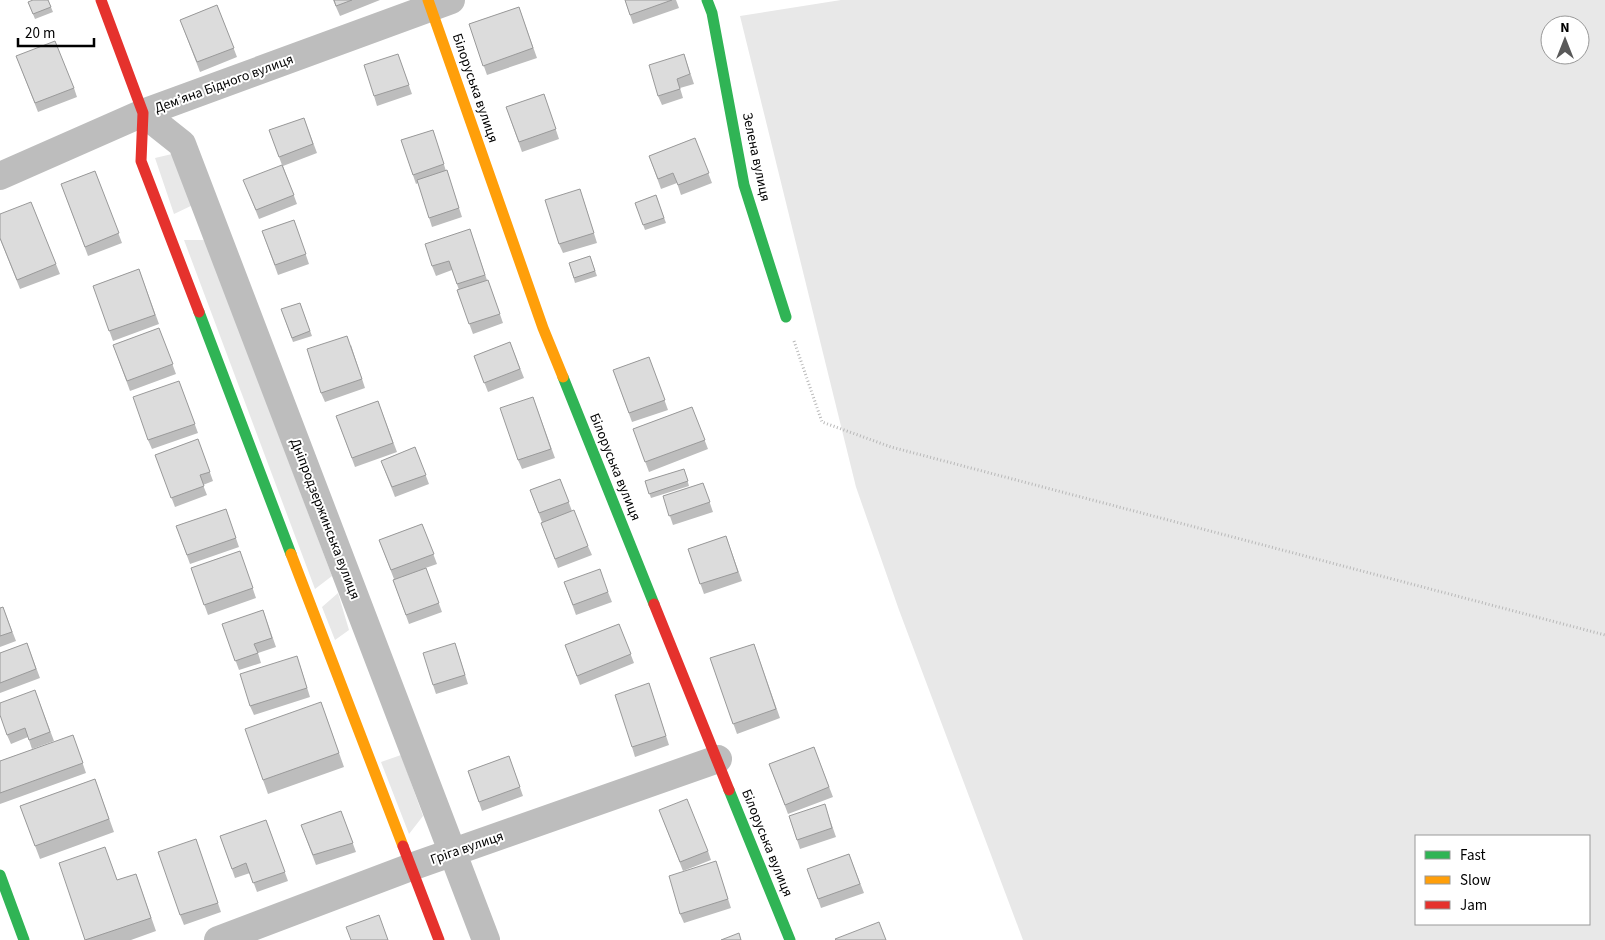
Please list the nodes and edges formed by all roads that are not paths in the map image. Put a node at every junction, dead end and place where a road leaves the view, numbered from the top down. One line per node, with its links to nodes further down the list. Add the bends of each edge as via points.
1 (100, 0): 4 (street)
2 (707, 0): 6 (street, Зелена вулиця, via 744,185)
3 (437, 2): 4 (street, Дем’яна Бідного вулиця); 7 (street, Білоруська вулиця, via 543,328)
4 (143, 113): 5 (street, Дем’яна Бідного вулиця); 8 (street, Дніпродзержинська вулиця, via 182,144); 9 (street, via 140,161)
5 (0, 176)
6 (786, 317)
7 (718, 759): 8 (street, Гріга вулиця); 15 (street, Білоруська вулиця)
8 (453, 853): 9 (street, Гріга вулиця); 14 (street, Дніпродзержинська вулиця)
9 (411, 867): 12 (street, Гріга вулиця); 13 (street)
10 (0, 875): 11 (street)
11 (24, 940)
12 (218, 940)
13 (439, 940)
14 (486, 940)
15 (790, 940)

